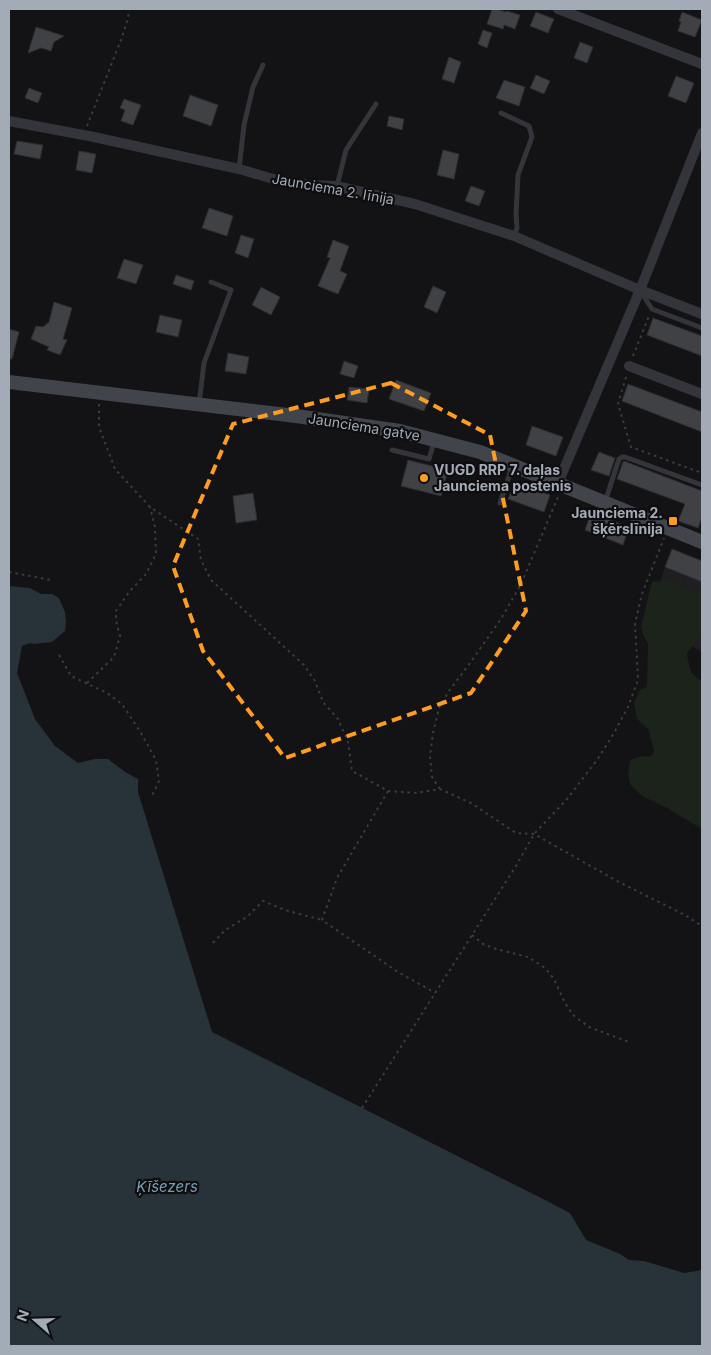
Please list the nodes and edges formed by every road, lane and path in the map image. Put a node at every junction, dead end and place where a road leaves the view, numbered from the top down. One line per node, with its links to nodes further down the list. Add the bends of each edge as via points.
1 (129, 9): 9 (path, via 121,40)
2 (558, 9): 3 (street)
3 (702, 64)
4 (263, 65): 10 (lane, via 244,125)
5 (376, 104): 11 (lane, via 346,150)
6 (501, 113): 12 (lane, via 529,126 532,137 518,175)
7 (9, 120): 9 (street, Jaunciema 2. līnija)
8 (702, 133): 14 (street)
9 (84, 135): 10 (street, Jaunciema 2. līnija)
10 (239, 169): 11 (street, Jaunciema 2. līnija, via 277,180)
11 (336, 186): 12 (street, Jaunciema 2. līnija, via 414,204)
12 (514, 236): 14 (street, Jaunciema 2. līnija)
13 (211, 282): 22 (lane, via 231,290 204,363)
14 (640, 290): 15 (lane); 16 (street, Jaunciema 2. līnija); 27 (street)
15 (652, 309): 17 (lane); 18 (path)
16 (702, 314)
17 (702, 328)
18 (629, 366): 21 (street); 26 (path, via 618,404 631,447)
19 (9, 382): 20 (main road, Jaunciema gatve)
20 (100, 392): 22 (main road, Jaunciema gatve); 31 (path, via 99,427 115,468)
21 (702, 394)
22 (198, 404): 23 (main road, Jaunciema gatve, via 365,425)
23 (434, 439): 24 (lane, via 429,459); 25 (main road, Jaunciema gatve)
24 (392, 450)
25 (513, 465): 27 (main road, Jaunciema gatve); 30 (lane)
26 (702, 473)
27 (560, 484): 29 (main road, Jaunciema gatve); 38 (path, via 522,584 438,708 430,756 432,777)
28 (702, 485): 29 (lane, via 622,457)
29 (605, 502): 32 (main road, Jaunciema gatve)
30 (500, 503)
31 (150, 507): 37 (path, via 156,554 146,574 116,611 120,636 114,657); 39 (path, via 198,539 200,560 211,580 304,664 323,702 338,719 348,742 352,771)
32 (668, 528): 33 (main road, Jaunciema gatve); 41 (path, via 642,594 635,624 638,680 628,707 597,760)
33 (702, 542)
34 (9, 572): 35 (path)
35 (51, 580)
36 (59, 655): 37 (path, via 71,676)
37 (88, 683): 40 (path, via 122,704 142,733 156,760 159,781)
38 (440, 789): 39 (path, via 416,793); 41 (path, via 471,803 516,833)
39 (388, 791): 42 (path, via 337,878)
40 (151, 798)
41 (534, 834): 43 (path); 44 (path)
42 (322, 920): 45 (path, via 263,901); 46 (path)
43 (702, 926)
44 (472, 935): 46 (path); 47 (path, via 483,944 528,957 545,968 573,1015 589,1027)
45 (213, 943)
46 (434, 993): 48 (path)
47 (629, 1042)
48 (362, 1108)

